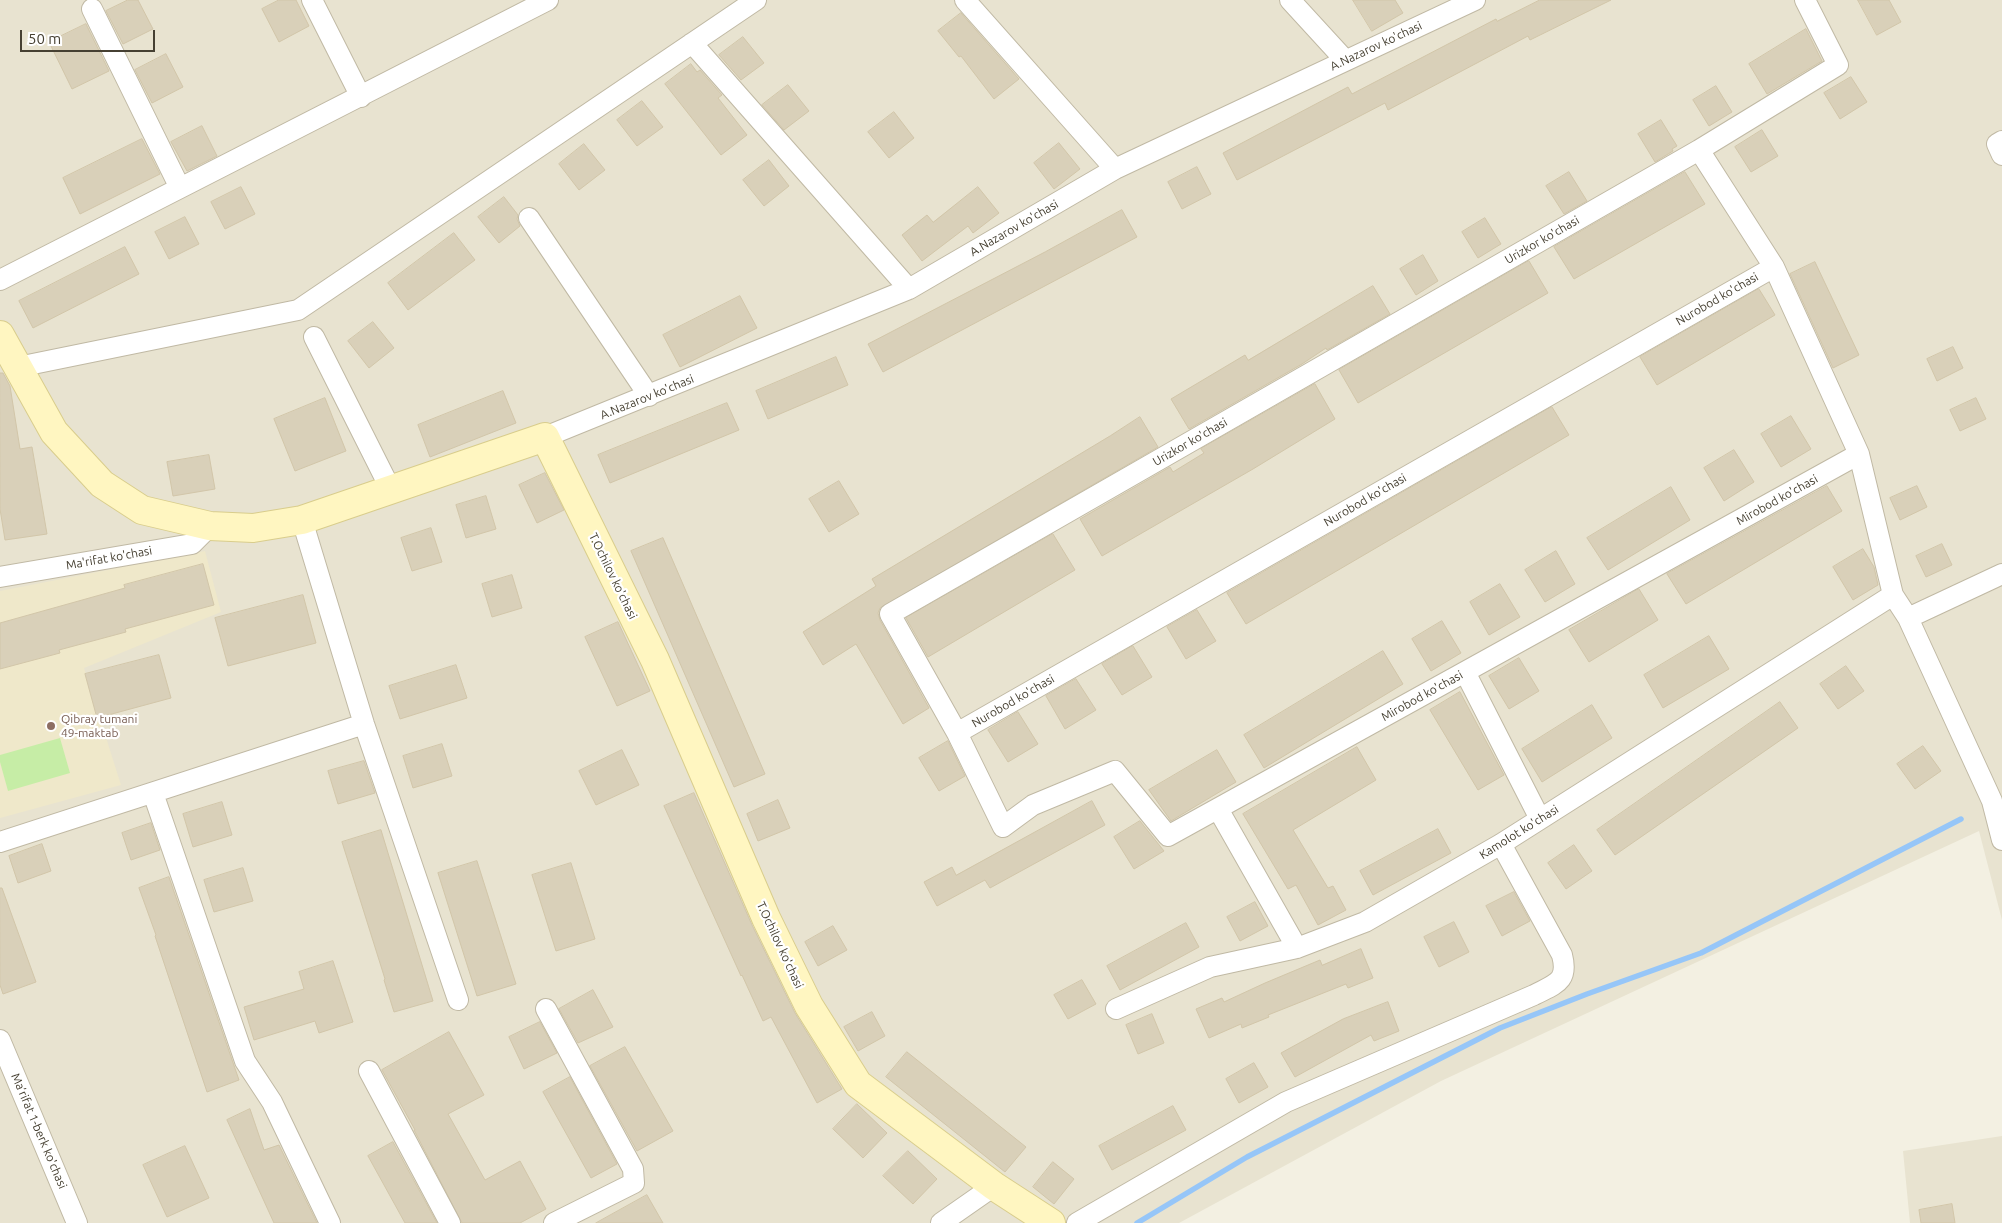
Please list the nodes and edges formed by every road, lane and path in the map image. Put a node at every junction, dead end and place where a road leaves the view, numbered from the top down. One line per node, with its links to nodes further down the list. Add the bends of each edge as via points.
1 (312, 0): 11 (street)
2 (548, 0): 11 (street)
3 (756, 0): 9 (street)
4 (965, 0): 15 (street)
5 (1290, 0): 10 (street)
6 (1475, 0): 10 (street, A.Nazarov ko'chasi)
7 (1804, 0): 13 (street, via 1838,65)
8 (92, 9): 16 (street)
9 (692, 43): 20 (street); 23 (street, via 298,310)
10 (1346, 60): 15 (street, A.Nazarov ko'chasi)
11 (361, 96): 16 (street)
12 (2002, 141): 14 (street, via 1997,144)
13 (1700, 150): 18 (street); 36 (street, Urizkor ko'chasi, via 890,614)
14 (2002, 155)
15 (1115, 169): 20 (street, A.Nazarov ko'chasi)
16 (180, 188): 19 (street)
17 (529, 218): 24 (street)
18 (1774, 267): 26 (street); 36 (street, Nurobod ko'chasi)
19 (0, 280)
20 (909, 289): 24 (street, A.Nazarov ko'chasi)
21 (314, 337): 27 (street)
22 (1, 338): 23 (main road)
23 (18, 367): 29 (main road, via 54,432 102,484 142,510)
24 (649, 396): 25 (street, A.Nazarov ko'chasi)
25 (545, 437): 27 (main road); 50 (main road, T.Ochilov ko'chasi, via 655,660 766,918 809,1006 858,1084)
26 (1859, 454): 32 (street); 34 (street, Mirobod ko'chasi)
27 (391, 490): 28 (main road)
28 (302, 520): 29 (main road, via 253,528); 35 (street)
29 (210, 526): 31 (street, Ma'rifat ko'chasi, via 192,544)
30 (2002, 574): 33 (street)
31 (0, 577)
32 (1893, 595): 33 (street); 39 (street, Kamolot ko'chasi)
33 (1908, 618): 41 (street, via 1992,801)
34 (1465, 672): 38 (street, Mirobod ko'chasi); 39 (street)
35 (364, 724): 37 (street); 45 (street)
36 (956, 733): 40 (street, Urizkor ko'chasi)
37 (153, 793): 42 (street); 52 (street, via 245,1061 272,1102)
38 (1218, 809): 40 (street, Mirobod ko'chasi, via 1168,836 1115,771 1033,805); 44 (street)
39 (1540, 819): 43 (street, Kamolot ko'chasi)
40 (1003, 827)
41 (2002, 840)
42 (0, 842)
43 (1502, 844): 44 (street, Kamolot ko'chasi, via 1365,922); 57 (street, via 1562,955 1566,968 1559,982 1286,1102)
44 (1297, 948): 47 (street, Kamolot ko'chasi, via 1210,967)
45 (458, 1000)
46 (546, 1009): 54 (street, via 633,1169 634,1183)
47 (1116, 1009)
48 (0, 1040): 51 (street, Ma’rifat 1-berk ko'chasi)
49 (369, 1071): 53 (street)
50 (994, 1186): 55 (street); 56 (main road, T.Ochilov ko'chasi)
51 (77, 1223)
52 (330, 1223)
53 (450, 1223)
54 (554, 1223)
55 (941, 1223)
56 (1052, 1223)
57 (1077, 1223)

